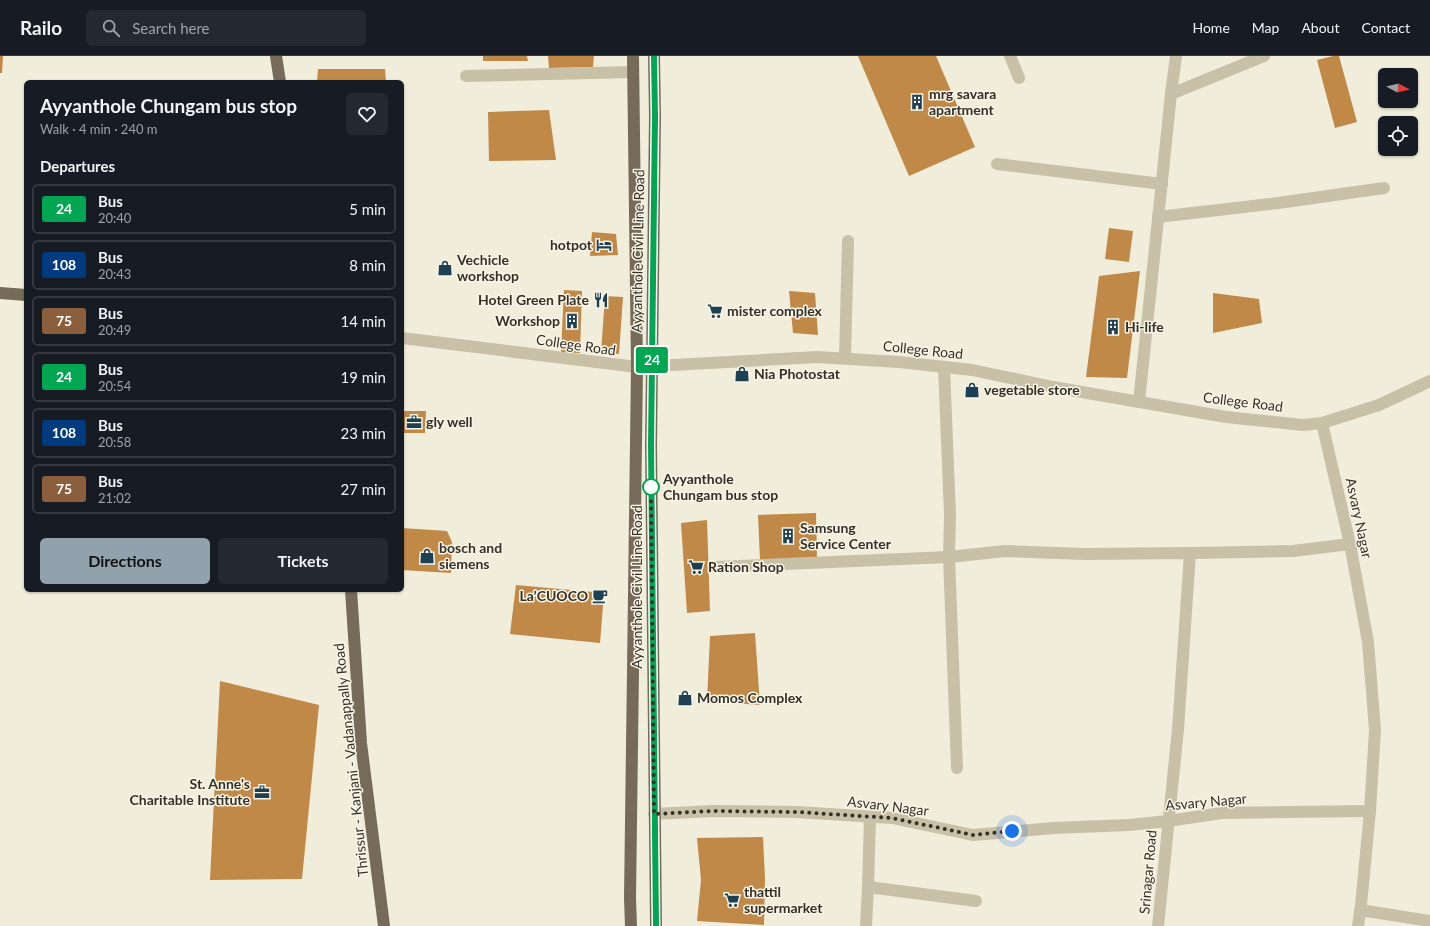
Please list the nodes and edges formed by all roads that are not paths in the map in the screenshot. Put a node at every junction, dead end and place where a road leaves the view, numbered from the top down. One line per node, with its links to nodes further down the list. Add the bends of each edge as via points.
1 (276, 56): 10 (main road)
2 (633, 56): 7 (main road, Ayyanthole Civil Line Road)
3 (654, 56): 21 (main road, Ayyanthole Civil Line Road)
4 (1010, 56): 9 (street)
5 (1176, 56): 11 (street)
6 (1264, 56): 11 (street)
7 (633, 72): 8 (street); 22 (main road, Ayyanthole Civil Line Road)
8 (466, 76)
9 (1019, 78)
10 (280, 80)
11 (1171, 94): 13 (street)
12 (997, 164): 13 (street)
13 (1162, 184): 15 (street)
14 (1384, 188): 15 (street)
15 (1158, 217): 25 (street)
16 (848, 240): 20 (street)
17 (0, 292): 18 (main road)
18 (24, 295)
19 (404, 338): 22 (street, College Road)
20 (845, 358): 21 (street, College Road, via 817,356); 23 (street, College Road)
21 (652, 366): 22 (street, College Road); 34 (main road, Ayyanthole Civil Line Road)
22 (636, 367): 42 (main road, Ayyanthole Civil Line Road)
23 (944, 367): 25 (street, College Road); 29 (street, via 950,515)
24 (1430, 381): 26 (street, College Road, via 1379,405)
25 (1139, 402): 26 (street, College Road, via 1226,417 1303,425)
26 (1322, 423): 27 (street, Asvary Nagar)
27 (1350, 544): 28 (street, via 1293,551); 33 (street, Asvary Nagar, via 1368,642 1375,730)
28 (1190, 553): 29 (street, via 1085,554 1005,551); 36 (street, Srinagar Road, via 1178,729)
29 (948, 557): 30 (street); 32 (street)
30 (715, 567)
31 (351, 592): 41 (main road, Thrissur - Kanjani - Vadanappally Road, via 361,743)
32 (957, 768)
33 (1370, 811): 36 (street, Asvary Nagar, via 1222,813); 39 (street)
34 (654, 814): 35 (street, Asvary Nagar, via 713,811 790,812); 43 (main road, Ayyanthole Civil Line Road)
35 (870, 817): 36 (street, Asvary Nagar, via 892,818 973,835); 37 (street)
36 (1168, 821): 45 (street, Srinagar Road)
37 (868, 888): 38 (street); 44 (street)
38 (976, 901)
39 (1360, 910): 40 (street); 46 (street)
40 (1430, 921)
41 (384, 926)
42 (631, 926)
43 (656, 926)
44 (866, 926)
45 (1158, 926)
46 (1358, 926)

